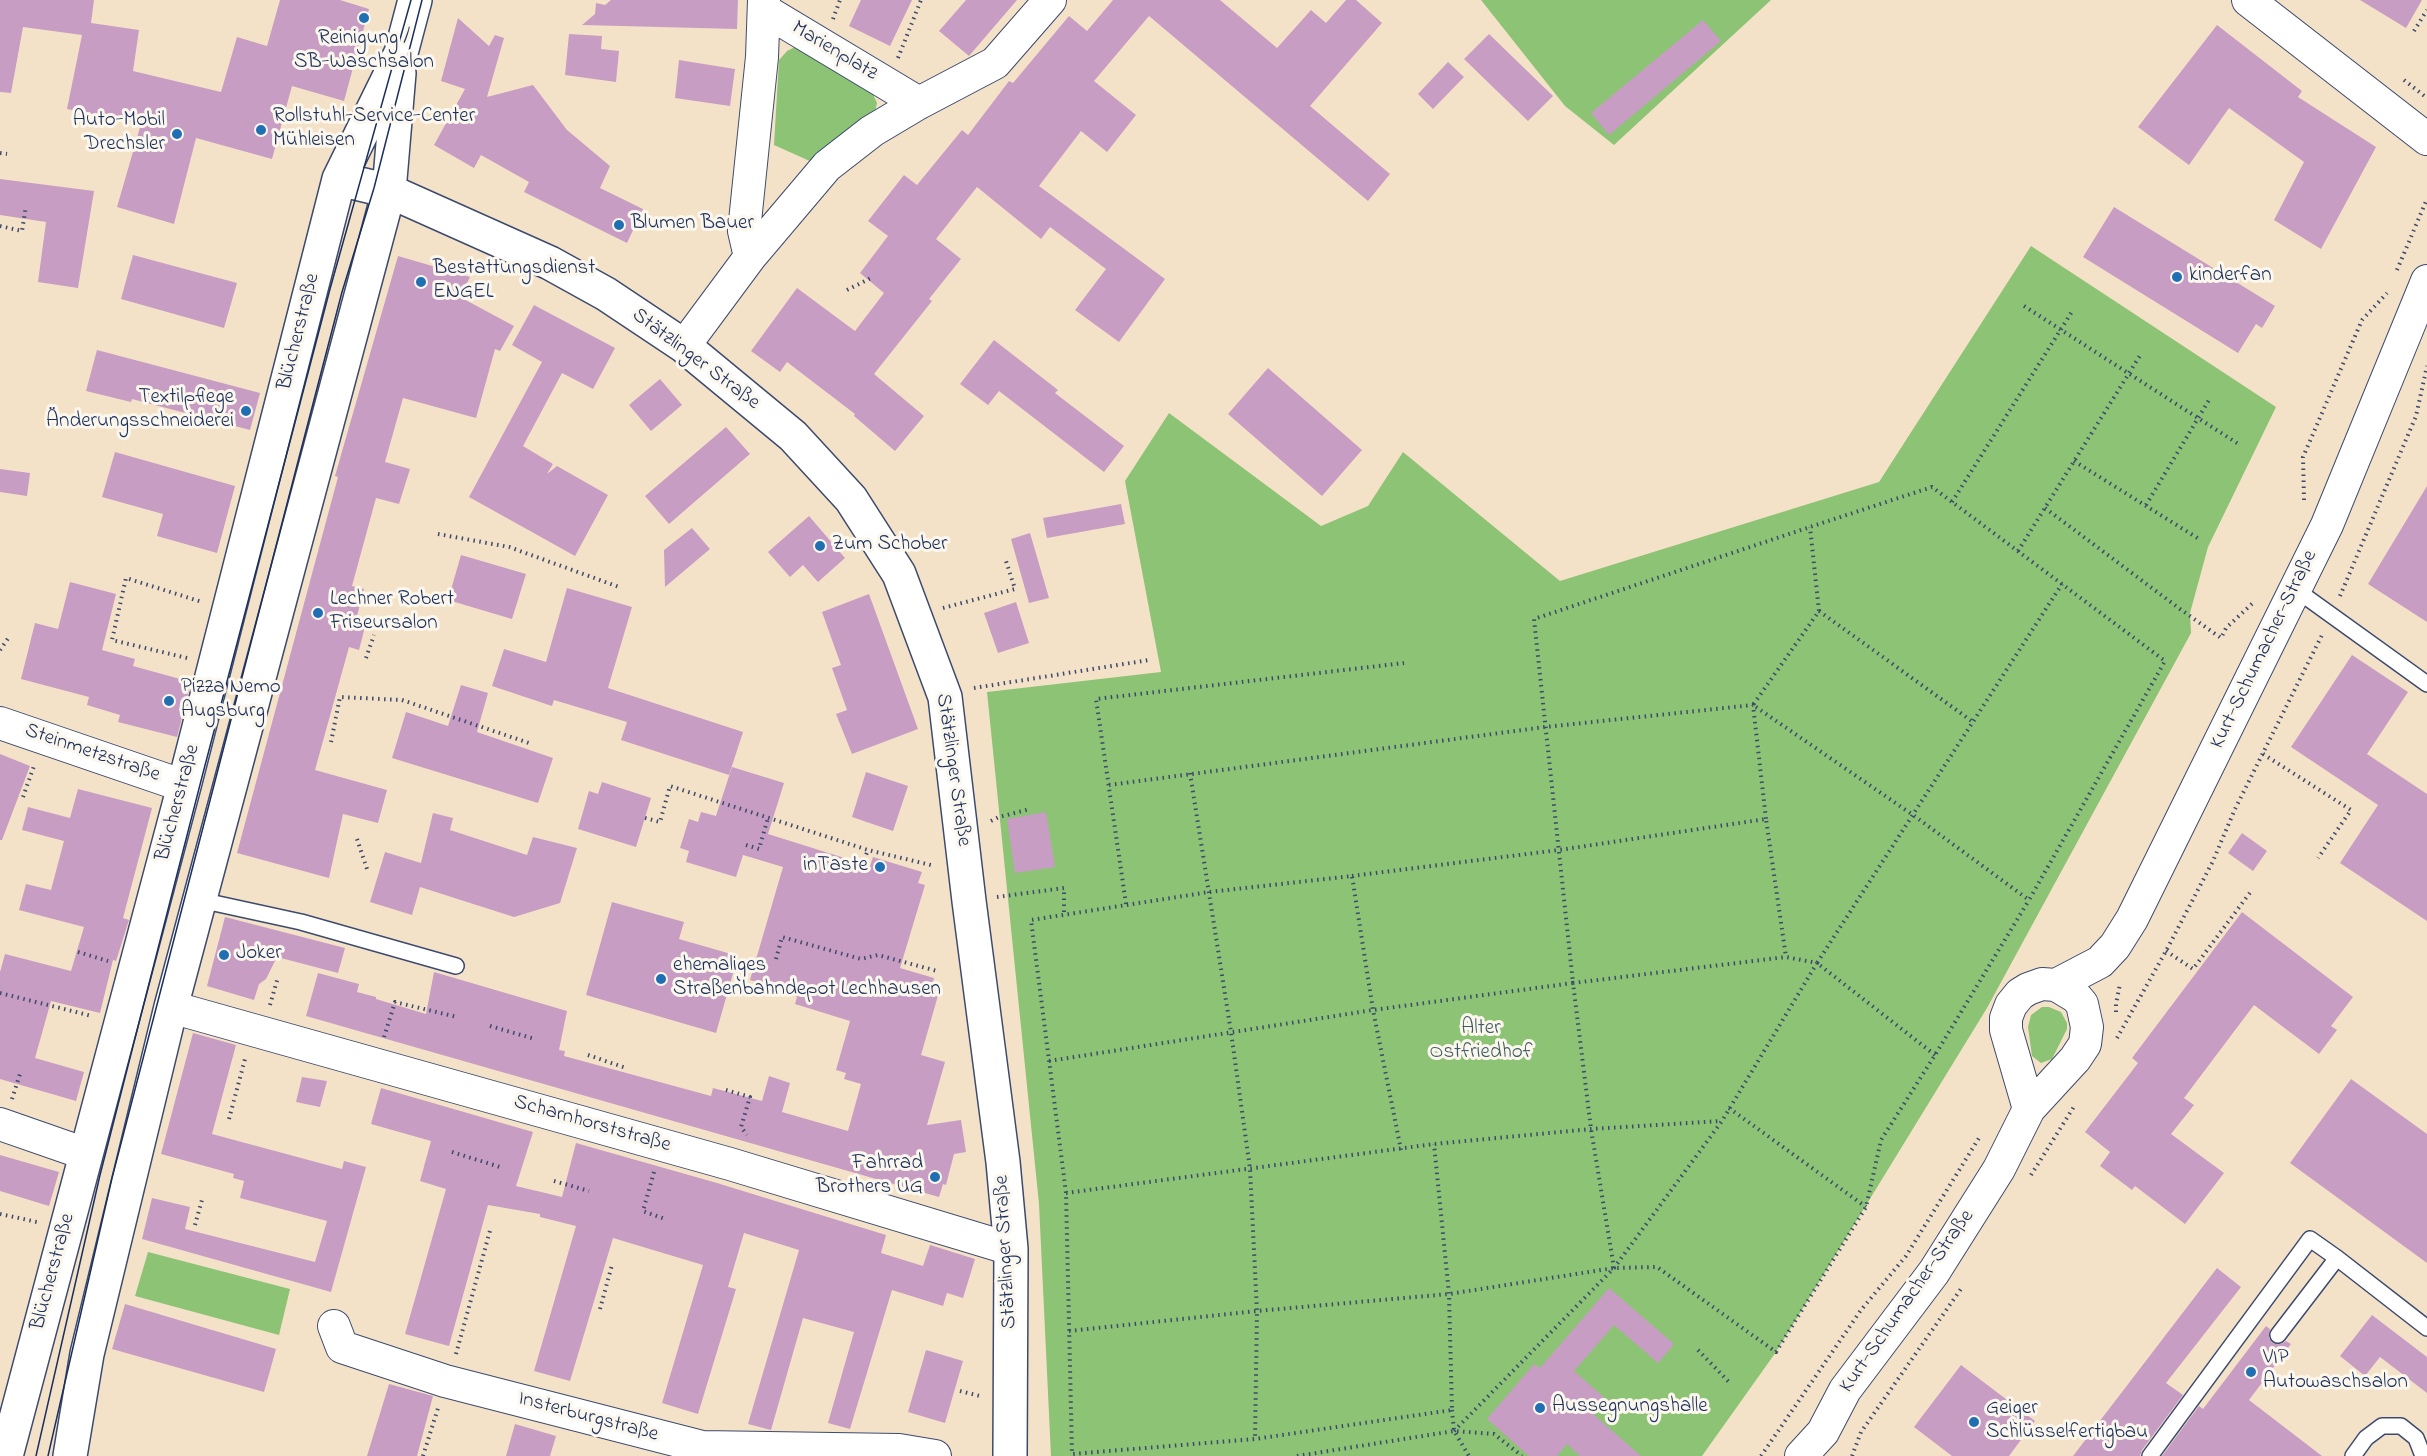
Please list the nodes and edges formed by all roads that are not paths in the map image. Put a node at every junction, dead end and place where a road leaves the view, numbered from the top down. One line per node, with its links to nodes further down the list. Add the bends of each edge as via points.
1 (416, 0): 5 (street, Blücherstraße)
2 (1050, 0): 6 (street, via 995,63)
3 (2248, 0): 7 (street)
4 (764, 5): 6 (street, Marienplatz); 10 (street, Marienplatz, via 744,231)
5 (400, 53): 8 (street, Blücherstraße); 9 (street, Blücherstraße)
6 (919, 103): 10 (street, via 872,131 827,166)
7 (2427, 139)
8 (339, 179): 9 (street, Stätzlinger Straße); 16 (street, Blücherstraße)
9 (389, 191): 12 (street, Stätzlinger Straße, via 550,263 606,294); 17 (street, Blücherstraße)
10 (750, 257): 12 (street)
11 (2427, 281): 13 (street, Kurt-Schumacher-Straße, via 2327,525)
12 (684, 346): 24 (street, Stätzlinger Straße, via 793,436 851,499 899,574 945,697)
13 (2295, 589): 14 (lane); 19 (street, Kurt-Schumacher-Straße, via 2132,919 2100,962)
14 (2427, 684)
15 (0, 723): 16 (street, Steinmetzstraße)
16 (184, 786): 23 (street, Blücherstraße)
17 (200, 900): 18 (lane, via 301,922); 20 (street, Blücherstraße)
18 (456, 966)
19 (2056, 985): 21 (street, Kurt-Schumacher-Straße, via 2082,1004 2087,1028 2085,1044); 21 (street, Kurt-Schumacher-Straße, via 2042,984 2020,994 2006,1018 2009,1043)
20 (171, 1007): 24 (street, Scharnhorststraße, via 662,1145); 31 (street, Blücherstraße, via 87,1354)
21 (2029, 1109): 29 (street, Kurt-Schumacher-Straße, via 1999,1169 1940,1263 1845,1390)
22 (0, 1124): 23 (street)
23 (86, 1154): 30 (street, Blücherstraße)
24 (1011, 1249): 33 (street, Stätzlinger Straße)
25 (2337, 1258): 27 (lane); 28 (lane); 35 (lane, via 2310,1239)
26 (334, 1326): 32 (street, Insterburgstraße, via 342,1347 447,1381 702,1447 899,1450)
27 (2427, 1328)
28 (2278, 1335)
29 (1824, 1444): 34 (street, Kurt-Schumacher-Straße)
30 (6, 1456)
31 (70, 1456)
32 (935, 1456)
33 (1010, 1456)
34 (1801, 1456)
35 (2150, 1456)
36 (2353, 1456): 37 (lane, via 2366,1438 2382,1426 2401,1426 2416,1438)
37 (2423, 1456)

